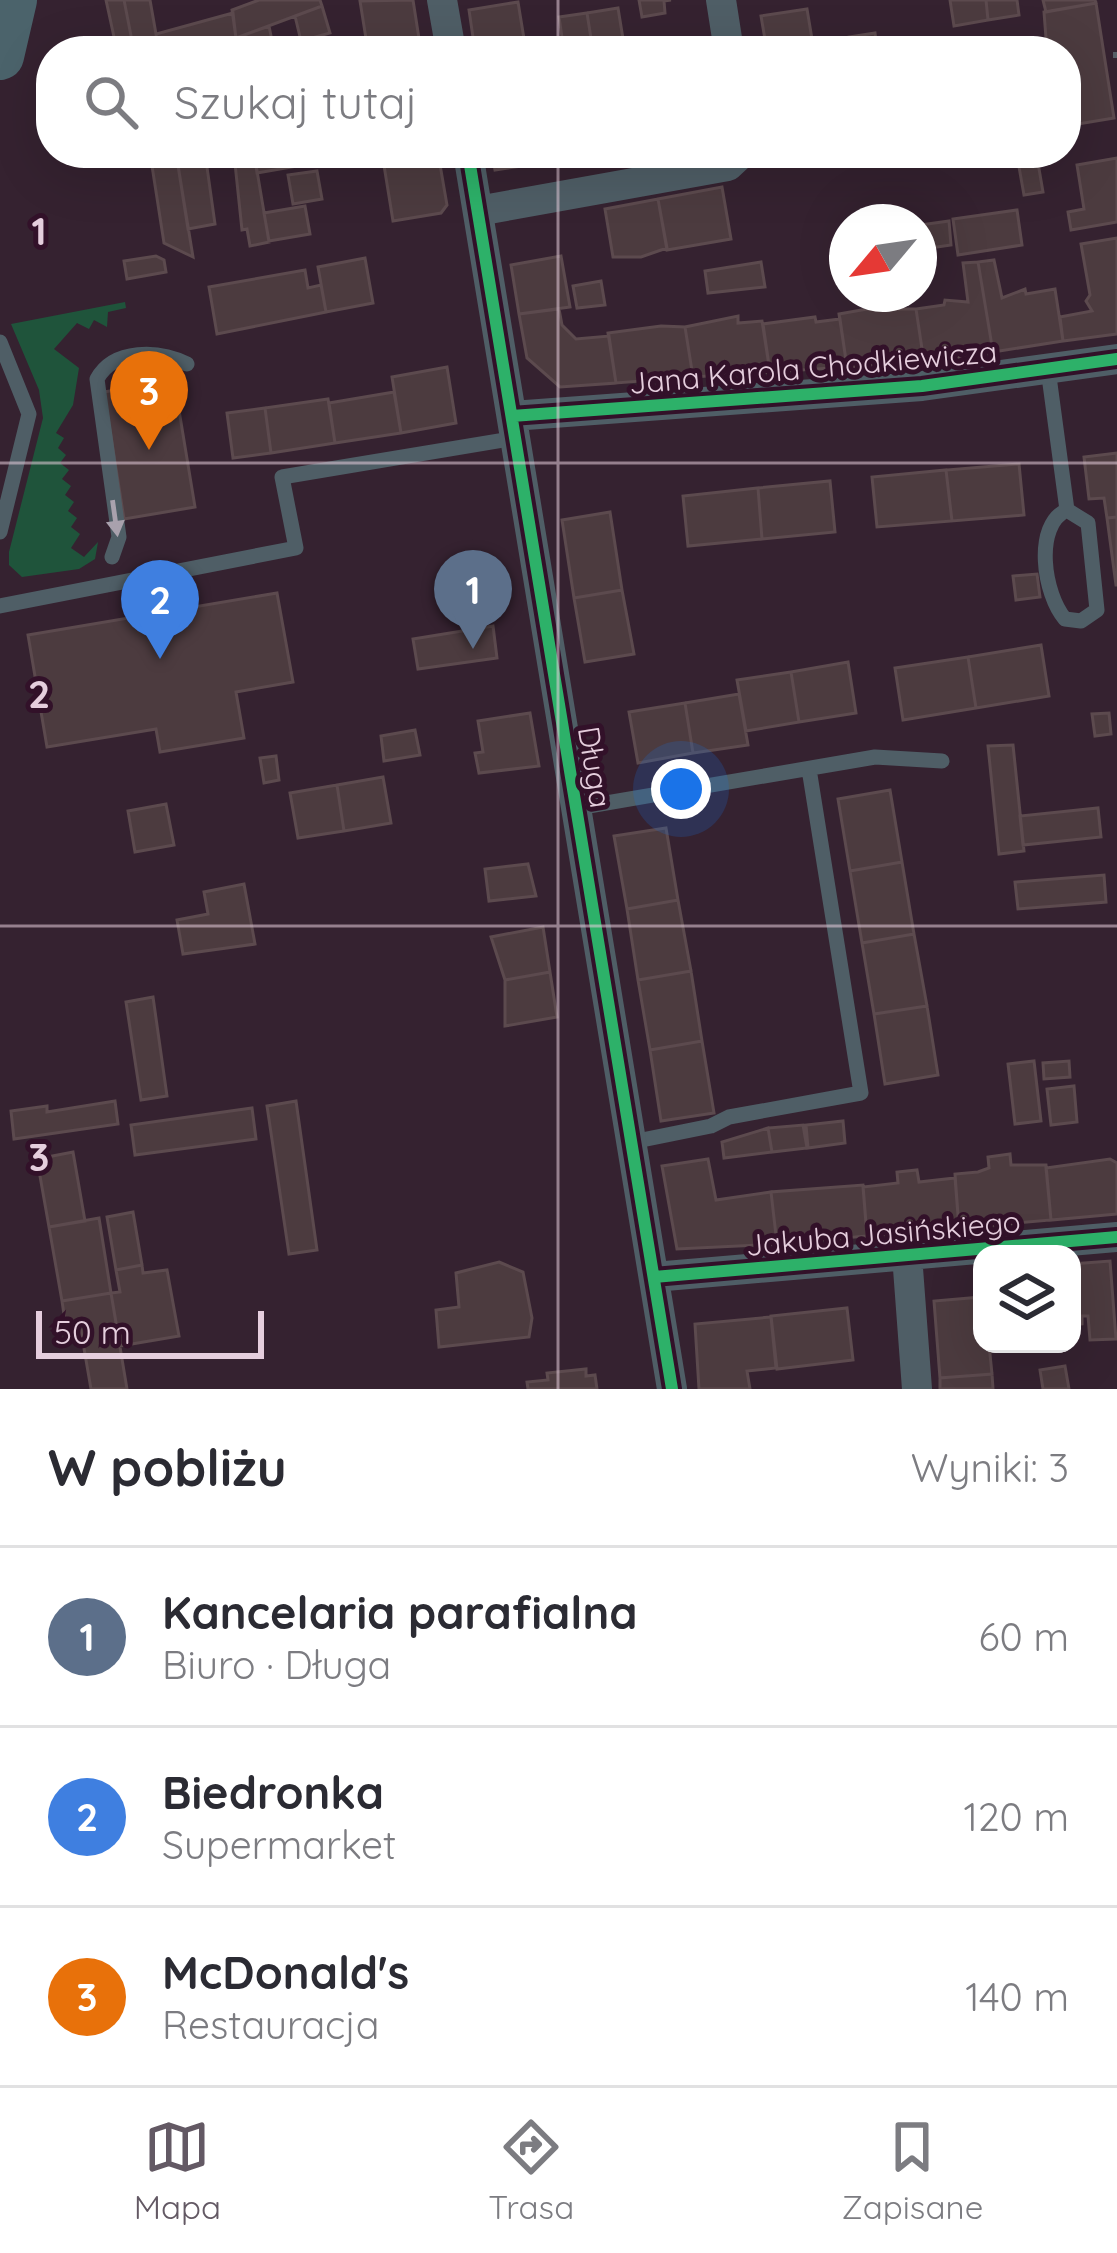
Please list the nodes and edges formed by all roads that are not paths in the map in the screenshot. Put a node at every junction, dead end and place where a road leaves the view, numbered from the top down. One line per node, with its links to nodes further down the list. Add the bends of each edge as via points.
1 (13, 0): 6 (main road)
2 (442, 0): 4 (street)
3 (721, 0): 5 (street)
4 (448, 36)
5 (727, 36)
6 (0, 56)
7 (471, 168): 9 (street, Długa)
8 (717, 168): 9 (street)
9 (478, 211): 14 (street, Długa)
10 (0, 341): 16 (lane, via 29,414)
11 (1117, 359): 13 (street, Jana Karola Chodkiewicza)
12 (187, 364): 17 (lane, one-way to 17, via 148,354 115,361 97,379 119,537)
13 (1048, 369): 14 (street, Jana Karola Chodkiewicza); 15 (lane)
14 (514, 427): 18 (lane, via 282,477 296,548); 21 (street, Długa)
15 (1067, 510): 15 (lane, via 1088,523 1100,596 1097,610 1081,621 1065,619 1052,595 1045,535)
16 (0, 532)
17 (112, 557)
18 (0, 606)
19 (942, 761): 20 (lane, via 875,757)
20 (809, 769): 21 (lane); 22 (lane, via 861,1093)
21 (577, 808): 22 (street, Długa)
22 (632, 1142): 25 (street, Długa)
23 (1117, 1237): 24 (street, Jakuba Jasińskiego)
24 (907, 1255): 25 (street, Jakuba Jasińskiego); 27 (street)
25 (654, 1277): 26 (street, Długa)
26 (672, 1389)
27 (917, 1389)

